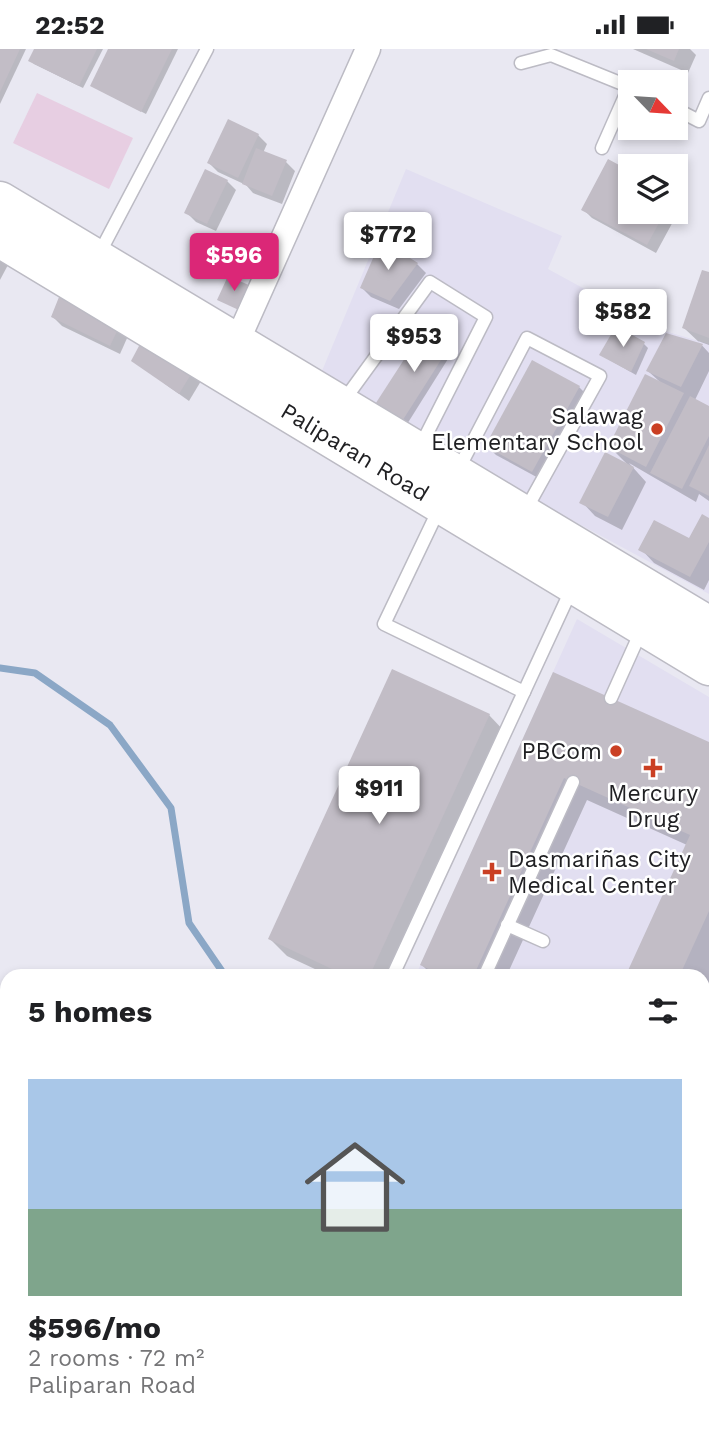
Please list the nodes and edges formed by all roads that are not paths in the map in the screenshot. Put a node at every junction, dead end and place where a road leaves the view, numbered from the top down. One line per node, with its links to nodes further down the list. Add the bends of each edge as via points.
1 (207, 49): 11 (lane)
2 (368, 49): 12 (street)
3 (521, 63): 4 (lane, via 551,55)
4 (618, 82)
5 (709, 98): 7 (lane, via 699,121)
6 (618, 113): 8 (lane)
7 (688, 115)
8 (602, 148)
9 (0, 201): 11 (main road, Paliparan Road)
10 (0, 238): 11 (main road, Paliparan Road)
11 (89, 274): 12 (main road, Paliparan Road)
12 (229, 358): 13 (main road, Paliparan Road)
13 (331, 419): 14 (main road, Paliparan Road); 14 (lane, via 430,282 486,317)
14 (410, 466): 15 (main road, Paliparan Road)
15 (449, 489): 16 (main road, Paliparan Road); 16 (lane, via 527,338 600,376); 21 (lane, via 384,624)
16 (515, 529): 17 (main road, Paliparan Road); 19 (main road, Paliparan Road)
17 (574, 584): 18 (main road, Paliparan Road); 21 (lane)
18 (644, 626): 20 (main road, Paliparan Road); 22 (lane)
19 (709, 626)
20 (709, 666)
21 (524, 692): 26 (lane)
22 (611, 698)
23 (573, 782): 24 (lane)
24 (507, 925): 25 (lane); 27 (lane)
25 (543, 941)
26 (395, 969)
27 (488, 969)

